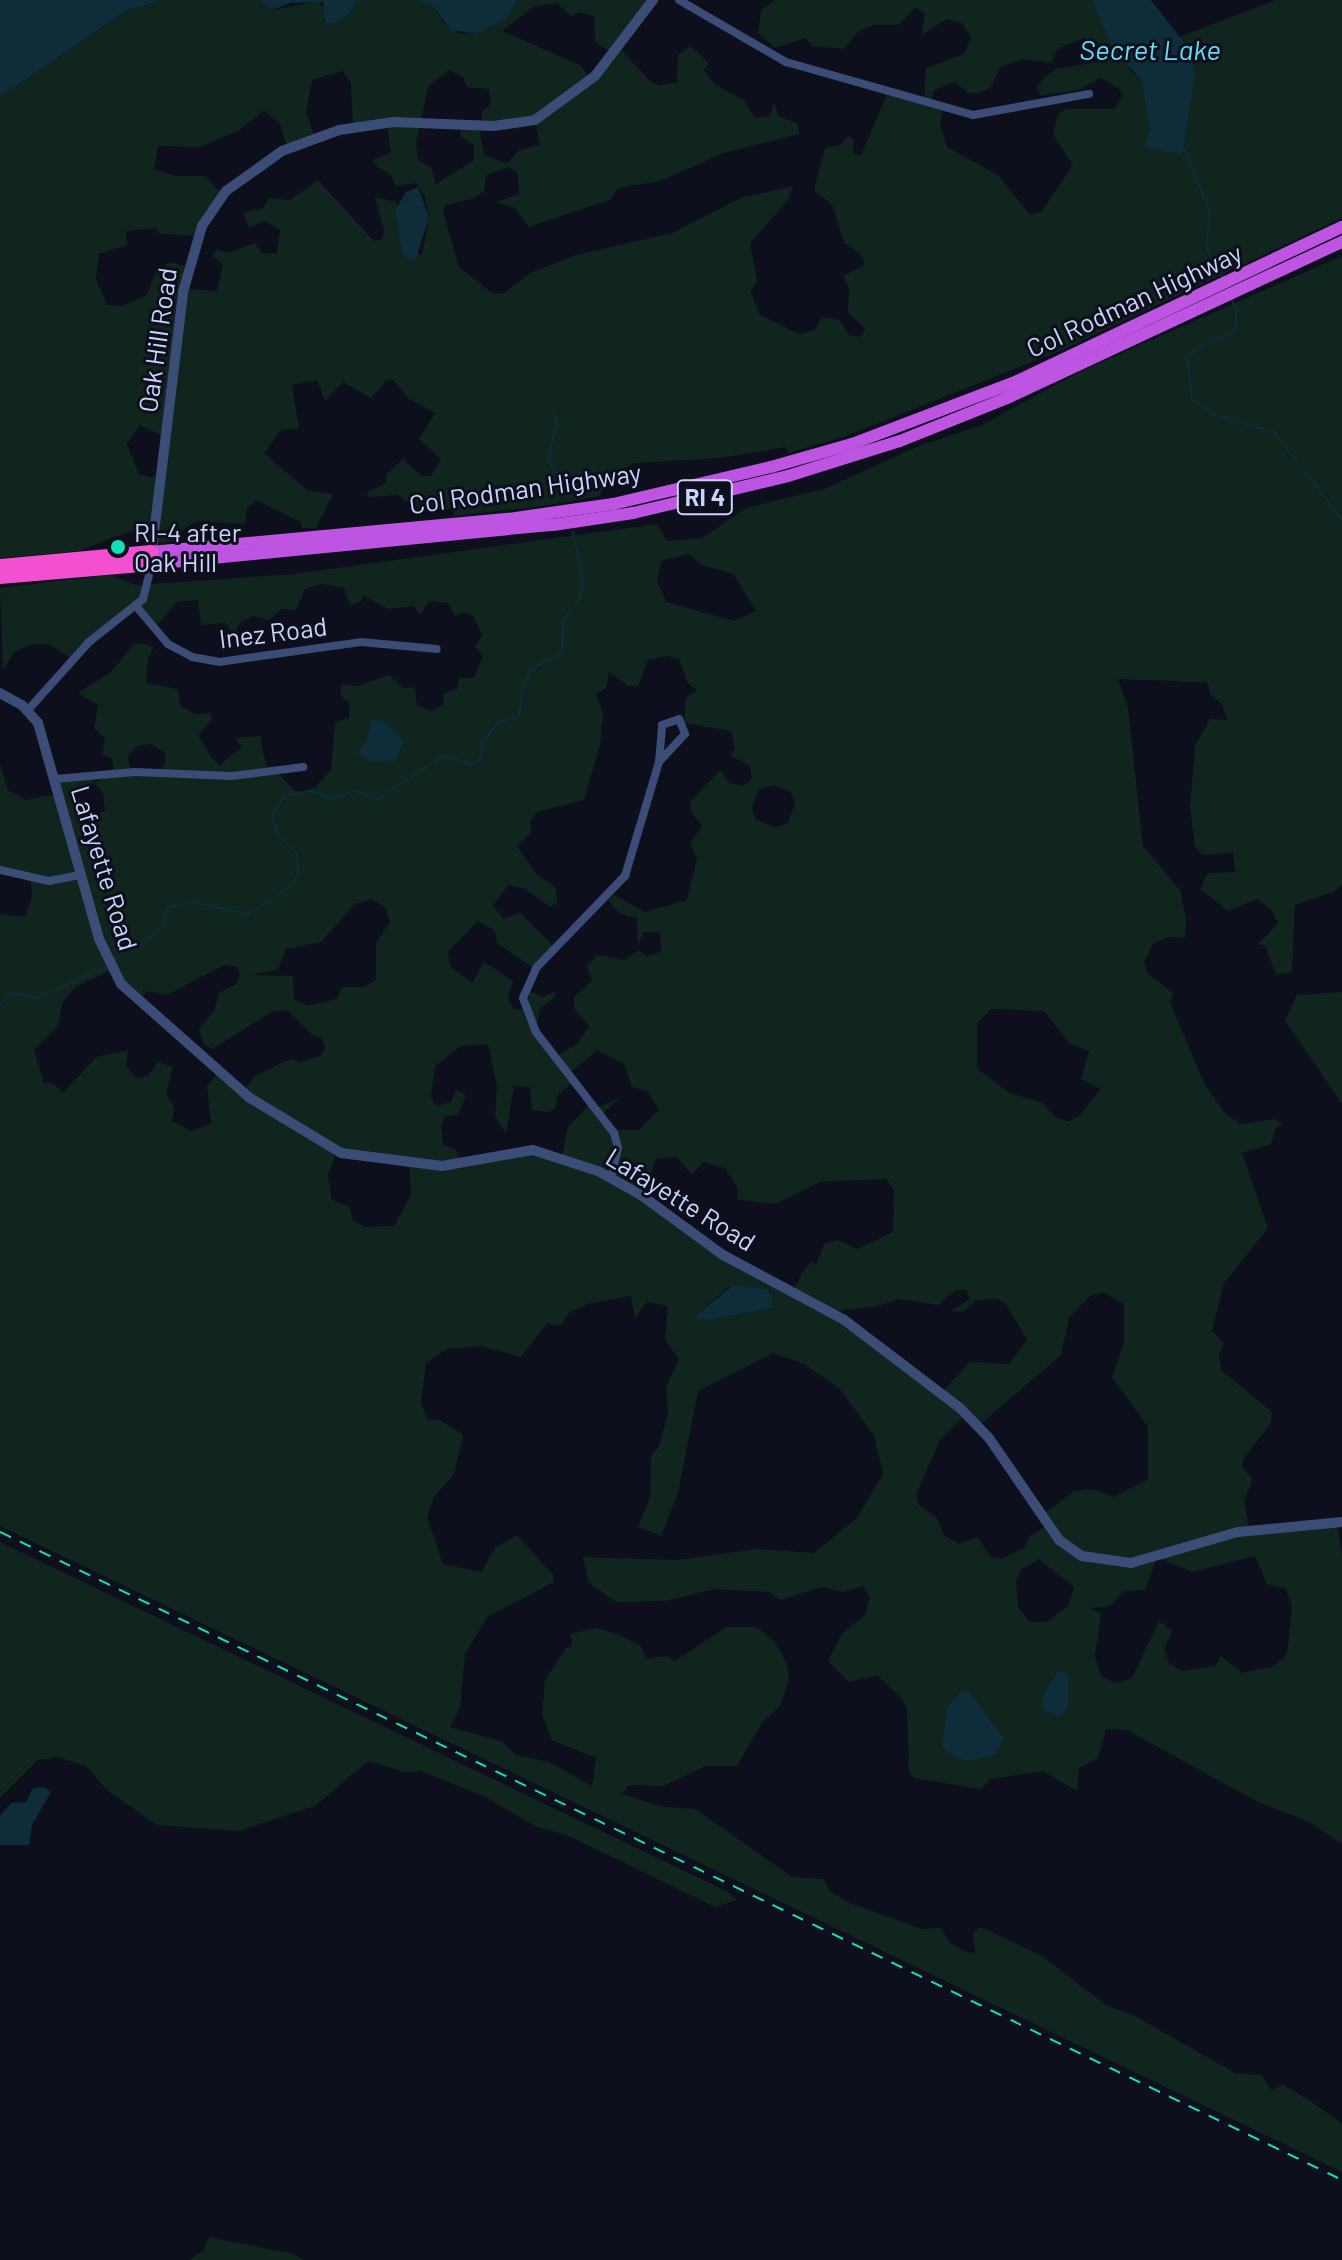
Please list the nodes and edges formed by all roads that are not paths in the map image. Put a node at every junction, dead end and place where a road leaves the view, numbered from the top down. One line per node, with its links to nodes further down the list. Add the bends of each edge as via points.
1 (653, 0): 7 (street, Oak Hill Road, via 595,76 546,115 505,125 393,122 339,130 282,151 226,191 202,226 183,292)
2 (679, 0): 3 (street, via 786,62 973,115)
3 (1089, 94)
4 (1342, 227): 6 (highway, Col Rodman Highway / RI 4)
5 (1342, 242): 6 (highway, Col Rodman Highway / RI 4)
6 (1227, 290): 7 (highway, Col Rodman Highway / RI 4, via 969,401 852,444 716,482 508,519)
7 (151, 558): 8 (highway, Col Rodman Highway / RI 4); 9 (highway, Col Rodman Highway / RI 4); 10 (street, Oak Hill Road, via 147,591)
8 (0, 566)
9 (0, 577)
10 (135, 605): 11 (street, Inez Road, via 168,644 192,657 219,662 361,642); 13 (street, Oak Hill Road, via 89,642)
11 (437, 649)
12 (0, 693): 13 (street)
13 (28, 710): 16 (street, Lafayette Road, via 38,723)
14 (659, 762): 14 (street, via 662,725 679,719 685,734); 19 (street, via 625,876 537,967 523,998 536,1032 614,1133 618,1148)
15 (303, 767): 16 (street, via 232,776 135,772)
16 (55, 779): 18 (street, Lafayette Road)
17 (0, 870): 18 (street, via 49,881)
18 (79, 875): 19 (street, Lafayette Road, via 99,939 132,999 250,1098 341,1153 442,1166 533,1150)
19 (611, 1178): 20 (street, Lafayette Road, via 723,1255 843,1319 960,1408 989,1438 1054,1533 1082,1556 1131,1563 1238,1532)
20 (1342, 1522)

